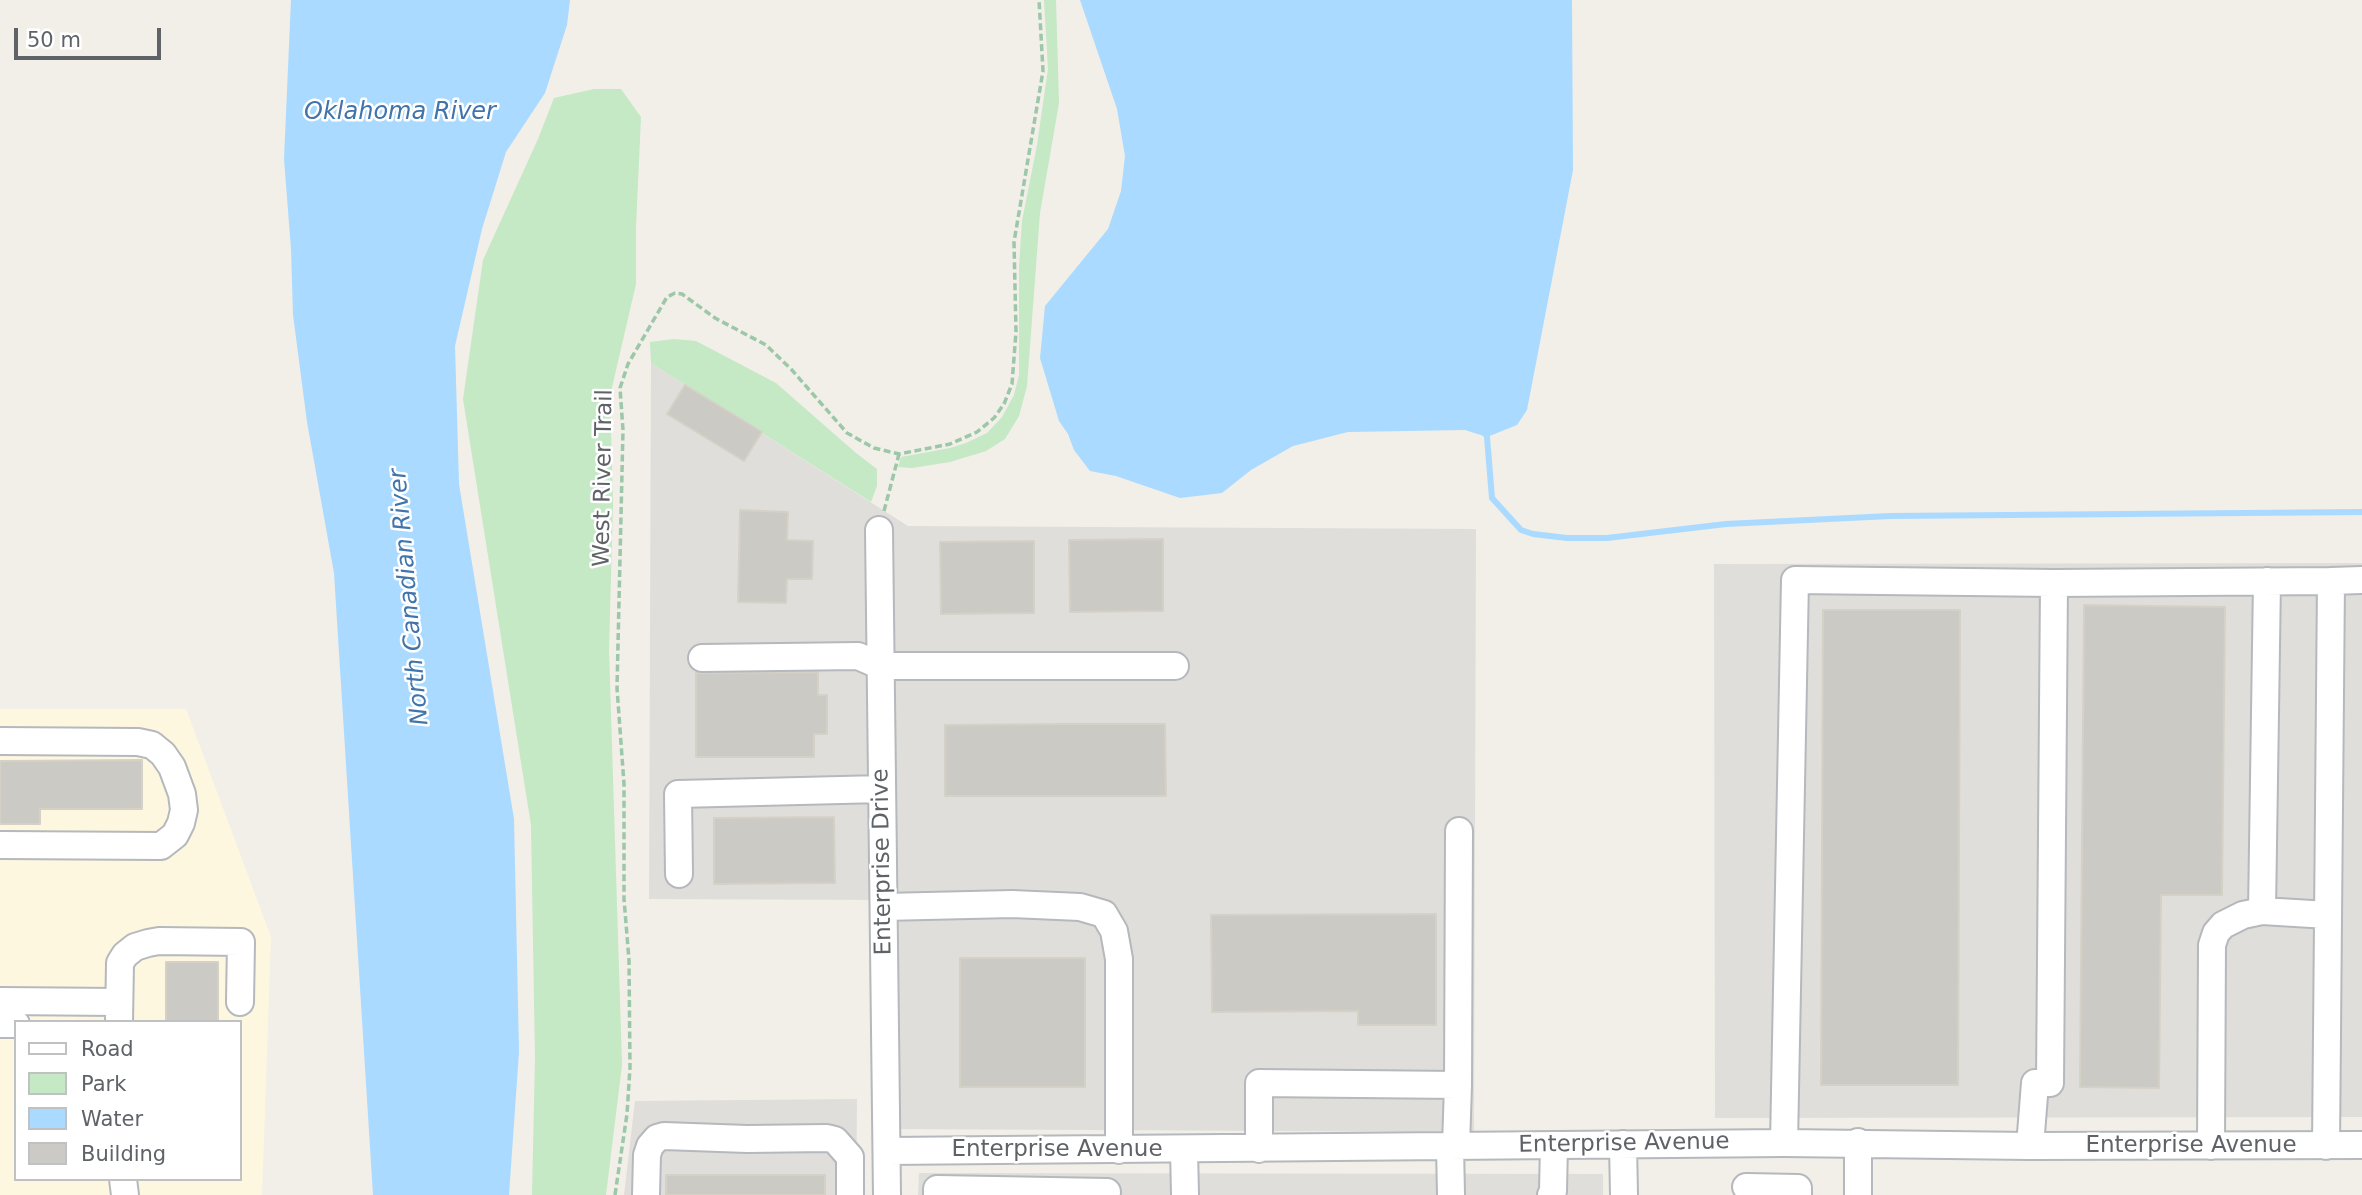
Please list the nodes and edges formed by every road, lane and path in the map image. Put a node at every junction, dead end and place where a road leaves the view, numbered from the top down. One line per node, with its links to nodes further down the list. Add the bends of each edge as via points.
1 (1039, 0): 2 (path, West River Trail, via 1043,71 1014,242 1012,384 999,411 977,432 950,444)
2 (899, 454): 3 (path); 40 (path, West River Trail, via 874,448 847,433 766,345 682,294 667,297 628,364 620,388 623,469 617,688 624,783 629,1068)
3 (879, 530): 9 (street, Enterprise Drive)
4 (2362, 580): 6 (street)
5 (2267, 581): 6 (street); 7 (street); 17 (street)
6 (2331, 581): 18 (street)
7 (2054, 583): 25 (street, via 1795,580); 29 (street, via 2050,1083 2035,1083)
8 (702, 658): 9 (street, via 858,656)
9 (881, 666): 10 (street); 12 (street, Enterprise Drive)
10 (1175, 666)
11 (0, 741): 14 (street, via 152,745 172,767 184,810 175,835 161,846)
12 (882, 789): 15 (street, via 678,794); 16 (street, Enterprise Drive)
13 (1459, 831): 23 (street)
14 (0, 845)
15 (679, 874)
16 (884, 907): 35 (street, via 1012,904 1080,907 1104,914 1114,931 1119,959 1120,1087); 36 (street, Enterprise Drive)
17 (2262, 911): 18 (street); 30 (street, via 2223,925 2211,946)
18 (2328, 915): 31 (street)
19 (0, 1001): 21 (street)
20 (240, 1002): 22 (street, via 241,942 159,941 125,954 120,963)
21 (34, 1012): 22 (street)
22 (119, 1012)
23 (1458, 1085): 28 (street); 34 (street, via 1259,1083)
24 (1858, 1142): 25 (street, Enterprise Avenue); 29 (street, Enterprise Avenue); 50 (street)
25 (1784, 1143): 26 (street, Enterprise Avenue)
26 (1623, 1144): 27 (street, Enterprise Avenue); 48 (street)
27 (1554, 1145): 28 (street, Enterprise Avenue); 47 (street)
28 (1453, 1146): 34 (street, Enterprise Avenue); 46 (street)
29 (2030, 1146): 30 (street, Enterprise Avenue)
30 (2211, 1146): 31 (street, Enterprise Avenue)
31 (2326, 1146): 32 (street, Enterprise Avenue)
32 (2362, 1146)
33 (1184, 1149): 34 (street, Enterprise Avenue); 35 (street, Enterprise Avenue); 45 (street)
34 (1259, 1149)
35 (1115, 1150): 36 (street, Enterprise Avenue); 39 (street)
36 (887, 1154): 37 (street, Enterprise Avenue); 43 (street, Enterprise Drive)
37 (850, 1157): 41 (street, via 835,1140 827,1138 664,1136 657,1138 647,1155); 42 (street)
38 (1746, 1187): 49 (street, via 1798,1188)
39 (1107, 1193): 44 (street, via 937,1189)
40 (615, 1195)
41 (646, 1195)
42 (850, 1195)
43 (887, 1195)
44 (937, 1195)
45 (1185, 1195)
46 (1451, 1195)
47 (1551, 1195)
48 (1624, 1195)
49 (1798, 1195)
50 (1858, 1195)

